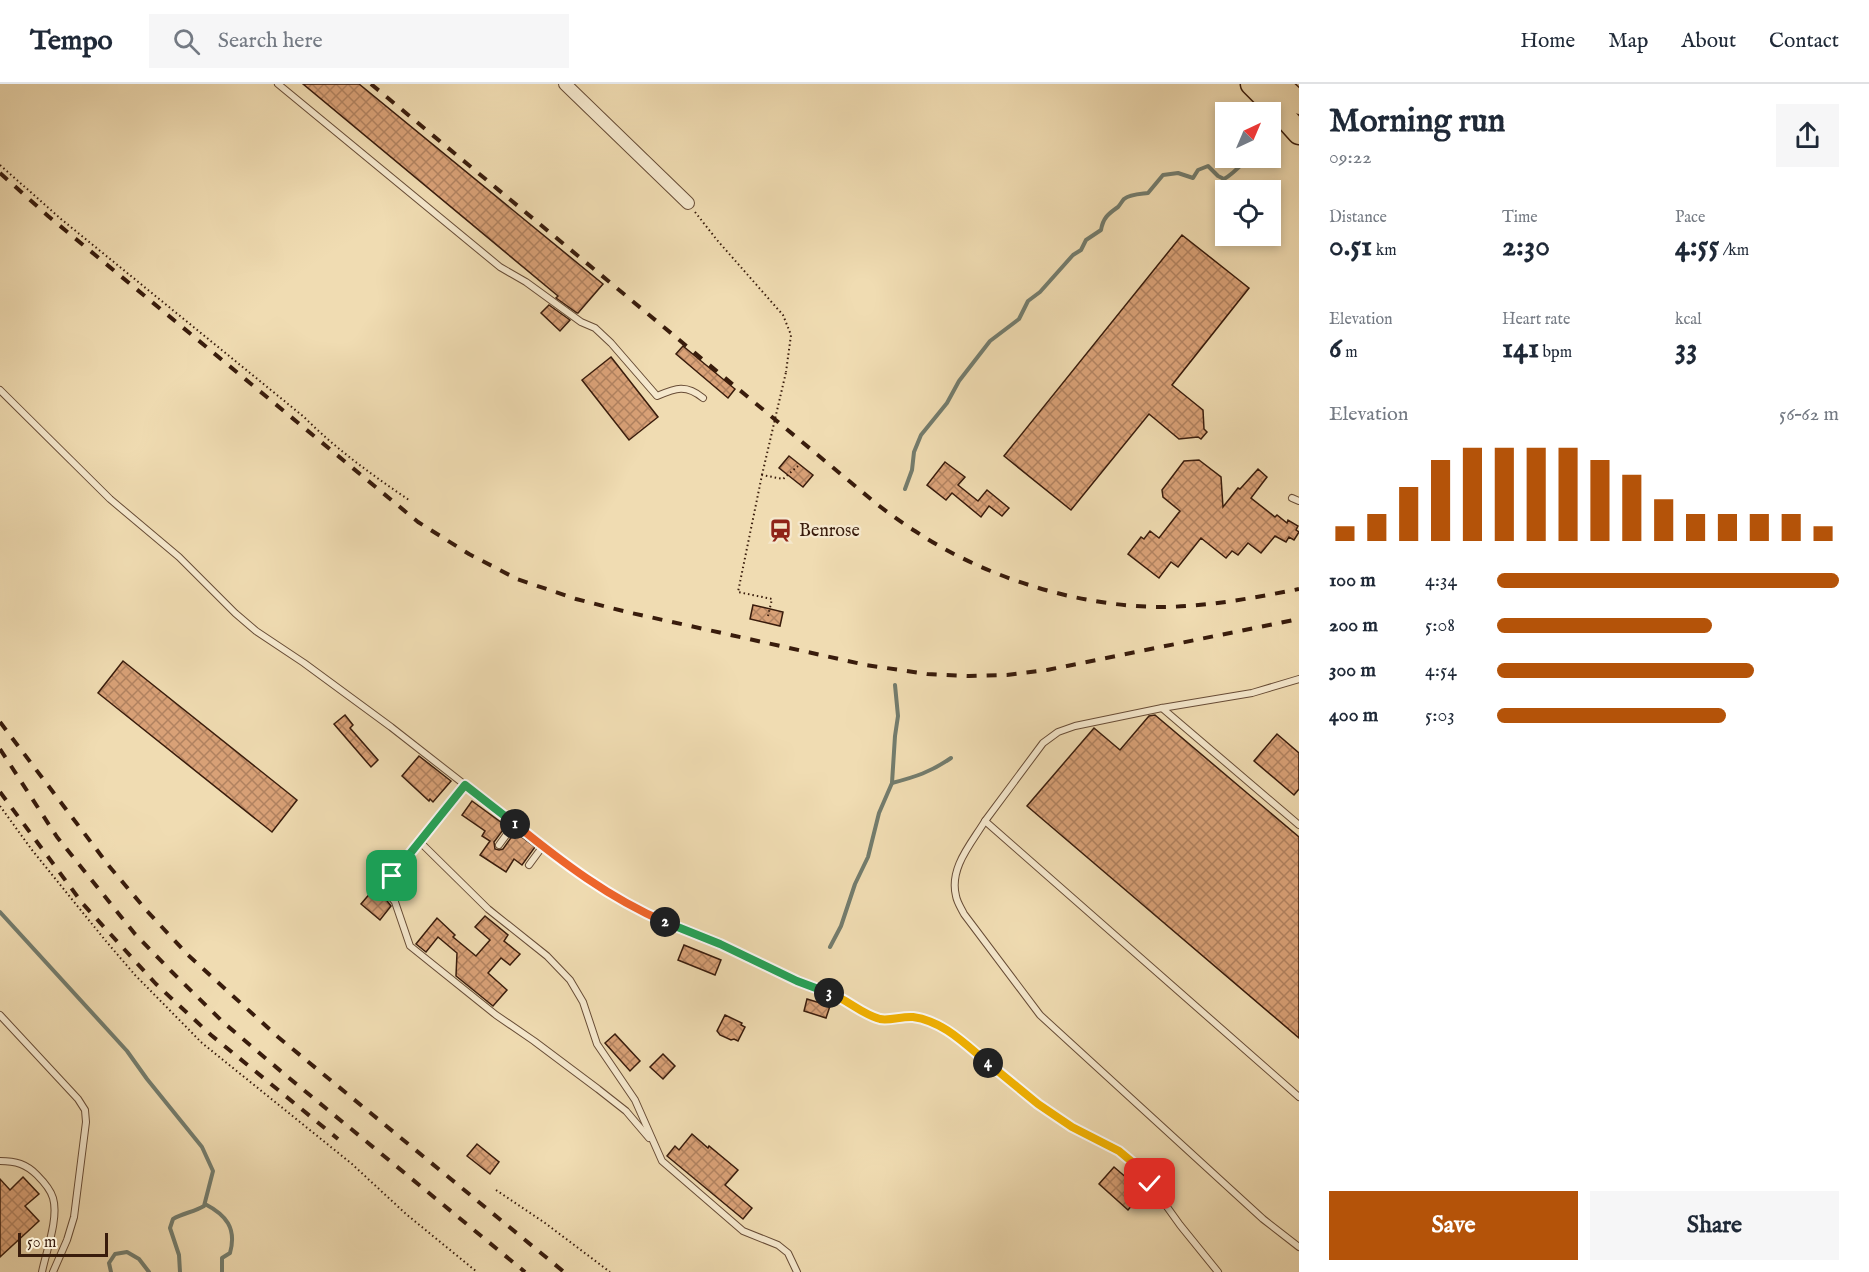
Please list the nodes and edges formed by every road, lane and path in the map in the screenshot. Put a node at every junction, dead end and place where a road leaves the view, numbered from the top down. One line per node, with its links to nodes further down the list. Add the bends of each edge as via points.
1 (278, 84): 10 (lane, via 500,267 595,328 657,396 684,388)
2 (565, 84): 8 (street)
3 (1252, 84): 6 (highway)
4 (1278, 84): 5 (highway)
5 (1299, 103)
6 (1299, 133)
7 (0, 165): 14 (path, via 344,453)
8 (688, 203): 12 (path, bridge, via 783,315 791,335)
9 (0, 390): 19 (lane, via 110,499 179,557 242,619)
10 (703, 398)
11 (798, 466): 12 (path, via 783,479)
12 (762, 475): 16 (path, via 738,592 772,599)
13 (1292, 498): 15 (lane)
14 (409, 500)
15 (1299, 501)
16 (768, 616)
17 (1299, 679): 18 (lane, via 1252,693)
18 (1162, 708): 21 (lane, via 1058,732 1043,743); 23 (lane)
19 (465, 785): 22 (lane); 24 (lane)
20 (0, 806): 36 (path, via 105,940 202,1043 352,1164)
21 (985, 821): 29 (lane); 33 (lane, via 958,864 956,896 964,914 1040,1015 1263,1219)
22 (514, 823): 25 (lane); 26 (lane)
23 (1299, 825)
24 (420, 842): 30 (lane, via 488,909 547,956 570,980 583,1002 597,1044 635,1100); 30 (lane, via 387,886 410,946 626,1112)
25 (498, 845)
26 (543, 846): 27 (lane); 39 (lane, via 575,871 648,915 837,996 866,1013 881,1019 910,1017 933,1021 1038,1104 1119,1151 1137,1166)
27 (529, 865)
28 (0, 1015): 35 (lane, via 85,1110 74,1217)
29 (1299, 1097)
30 (656, 1147): 38 (lane, via 662,1161 743,1231 788,1253)
31 (0, 1161): 34 (lane, via 26,1165 41,1178 53,1197 54,1215)
32 (496, 1190): 37 (path)
33 (1299, 1247)
34 (42, 1272)
35 (53, 1272)
36 (477, 1272)
37 (610, 1272)
38 (797, 1272)
39 (1218, 1272)

